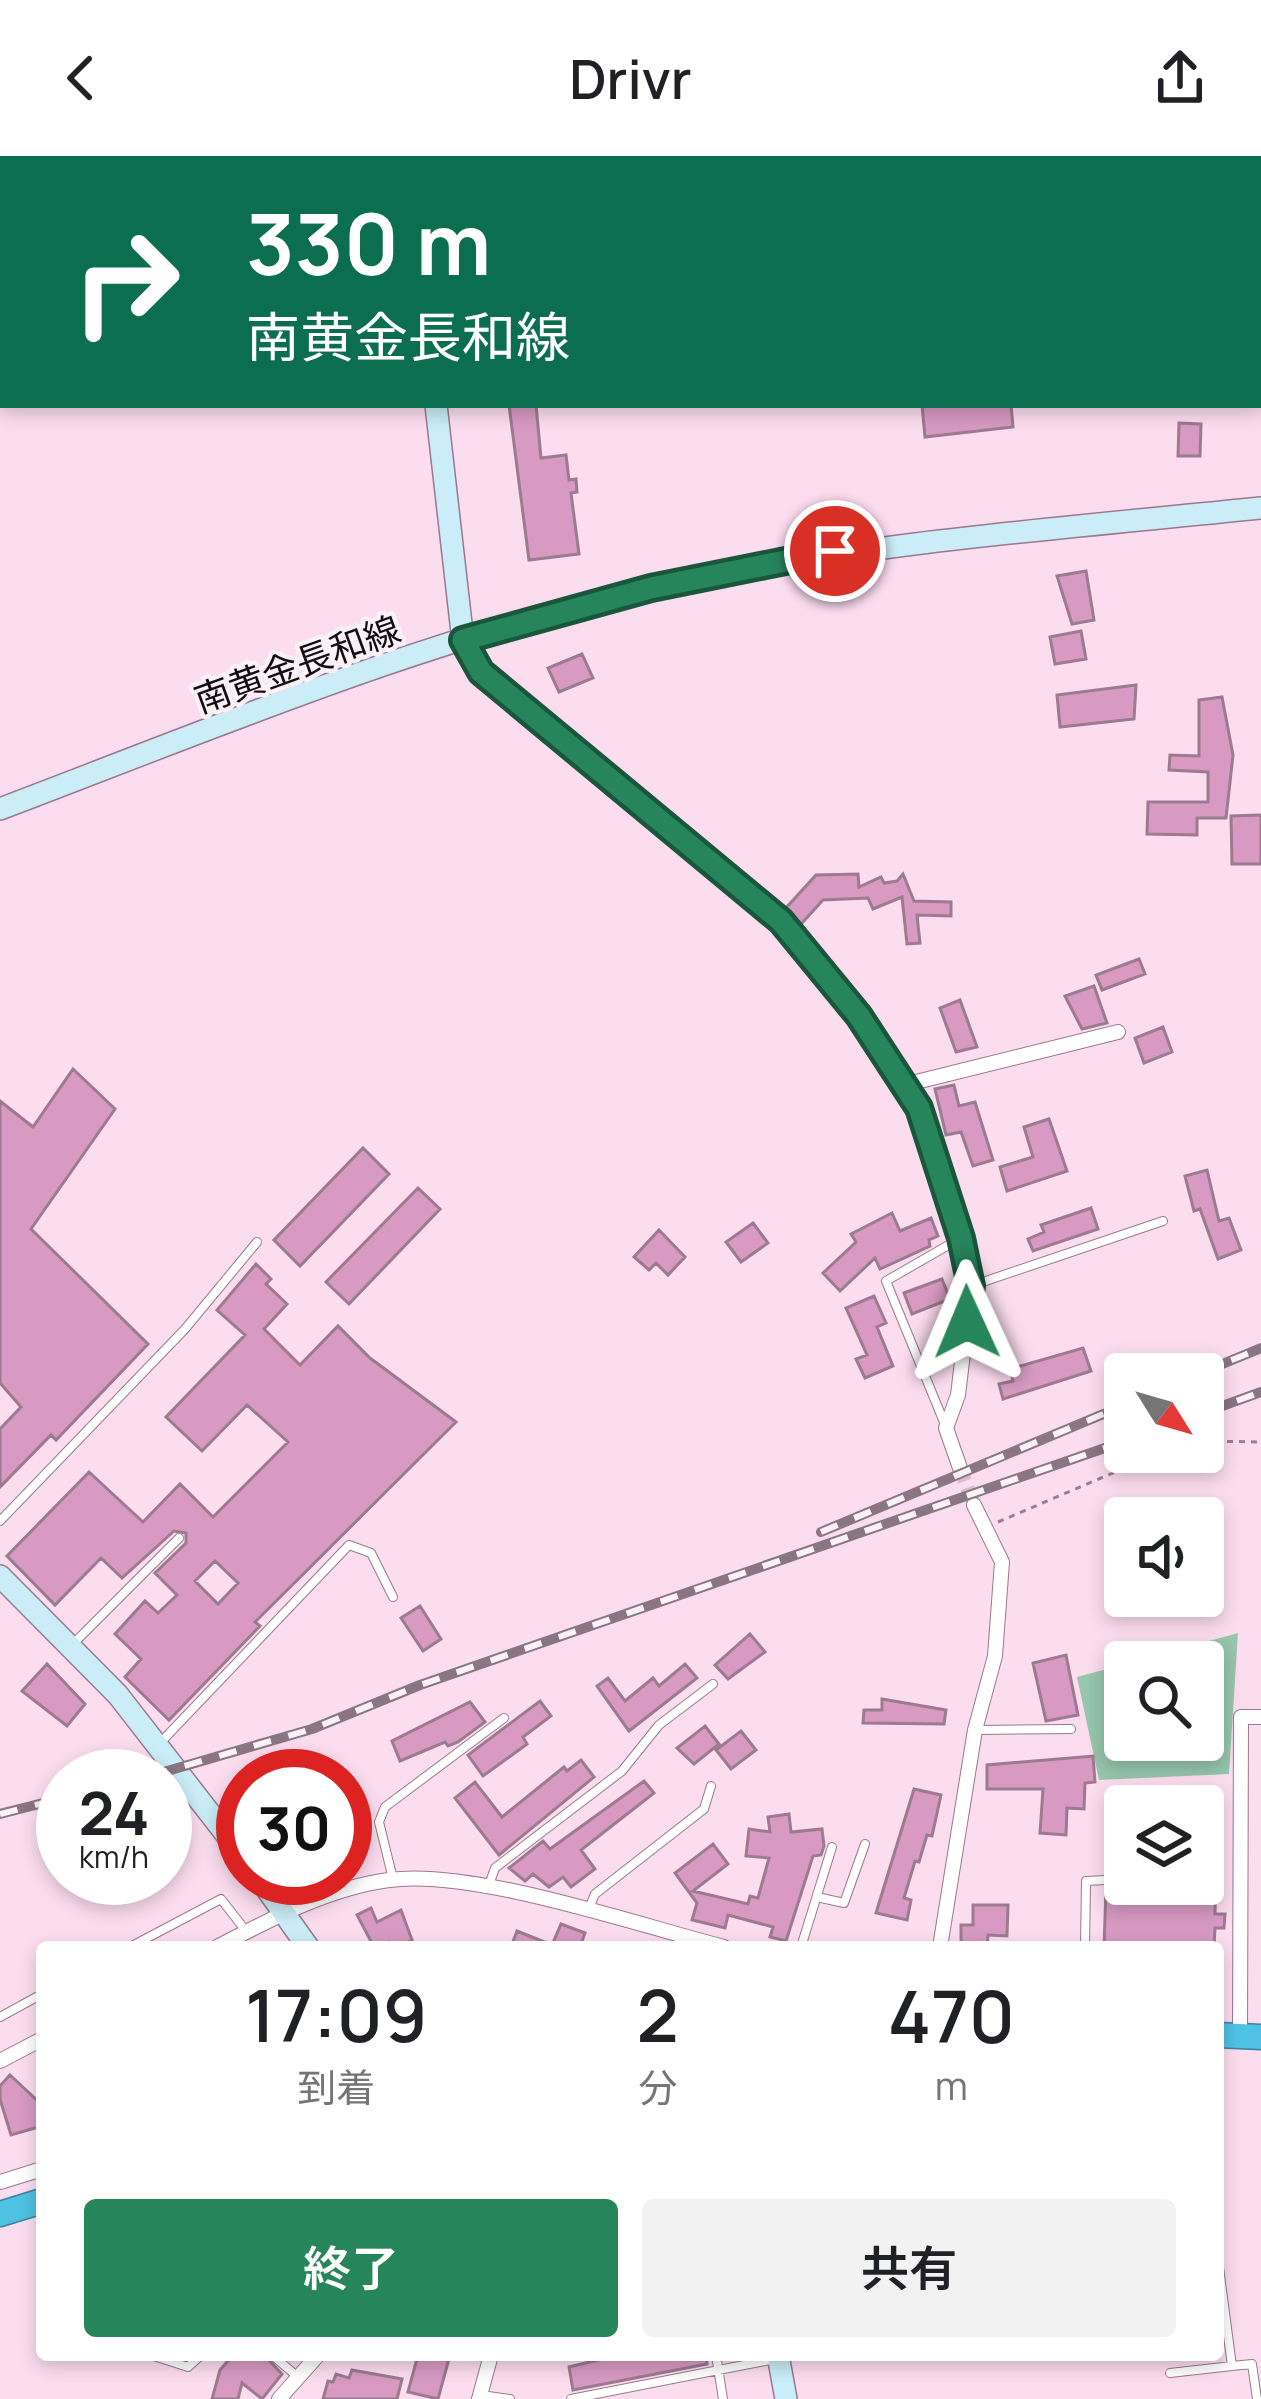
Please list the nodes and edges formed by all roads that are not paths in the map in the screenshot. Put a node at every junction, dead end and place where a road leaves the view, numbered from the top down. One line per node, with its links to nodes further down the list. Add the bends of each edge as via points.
1 (436, 408): 3 (main road)
2 (1261, 508): 3 (main road, 南黄金長和線, via 835,551 651,588)
3 (463, 640): 4 (main road, 南黄金長和線); 6 (street, via 481,672 781,921)
4 (0, 809)
5 (1118, 1032): 6 (street)
6 (904, 1085): 8 (street, via 919,1108)
7 (1163, 1221): 10 (lane)
8 (961, 1238): 10 (street); 11 (lane, via 886,1281)
9 (257, 1243): 14 (lane)
10 (971, 1286): 11 (street, via 958,1395)
11 (946, 1428): 12 (street)
12 (960, 1468)
13 (974, 1505): 23 (street, via 1001,1562 995,1656)
14 (0, 1521)
15 (179, 1538): 18 (lane)
16 (0, 1576): 18 (main road)
17 (393, 1598): 24 (lane, via 371,1552 349,1545)
18 (69, 1648): 24 (main road)
19 (712, 1684): 31 (lane, via 659,1725 622,1771 495,1868)
20 (1261, 1717): 46 (street, via 1241,1717)
21 (504, 1718): 29 (lane, via 386,1807 380,1822)
22 (1071, 1729): 23 (lane)
23 (975, 1730): 42 (street)
24 (159, 1743): 26 (main road)
25 (711, 1786): 35 (lane, via 704,1810 595,1894)
26 (216, 1820)
27 (865, 1844): 32 (lane, via 844,1903)
28 (832, 1847): 32 (lane)
29 (393, 1879): 31 (street); 34 (street)
30 (1104, 1880): 43 (lane, via 1086,1881)
31 (488, 1888): 35 (street)
32 (817, 1897): 41 (lane)
33 (279, 1905): 34 (main road)
34 (284, 1912): 36 (street); 39 (main road)
35 (588, 1912): 40 (street)
36 (247, 1932): 37 (lane, via 220,1899); 38 (street)
37 (141, 1941)
38 (229, 1941)
39 (304, 1941)
40 (701, 1941)
41 (803, 1941)
42 (941, 1941)
43 (1085, 1941)
44 (36, 1997): 45 (lane)
45 (0, 2017)
46 (1240, 2036)
47 (36, 2042): 48 (street)
48 (0, 2060)
49 (36, 2171): 50 (street)
50 (0, 2182)
51 (36, 2203): 52 (highway)
52 (0, 2214)
53 (1224, 2305): 60 (lane)
54 (279, 2361): 63 (lane)
55 (313, 2361): 63 (street)
56 (489, 2361): 64 (street)
57 (717, 2361): 61 (lane)
58 (757, 2361): 61 (lane)
59 (779, 2361): 69 (main road)
60 (1232, 2366): 62 (lane); 70 (lane, via 1252,2364)
61 (718, 2370): 67 (lane); 68 (lane)
62 (1170, 2373)
63 (298, 2378): 65 (street)
64 (479, 2397): 66 (lane)
65 (279, 2399)
66 (510, 2399)
67 (571, 2399)
68 (723, 2399)
69 (786, 2399)
70 (1257, 2399)

